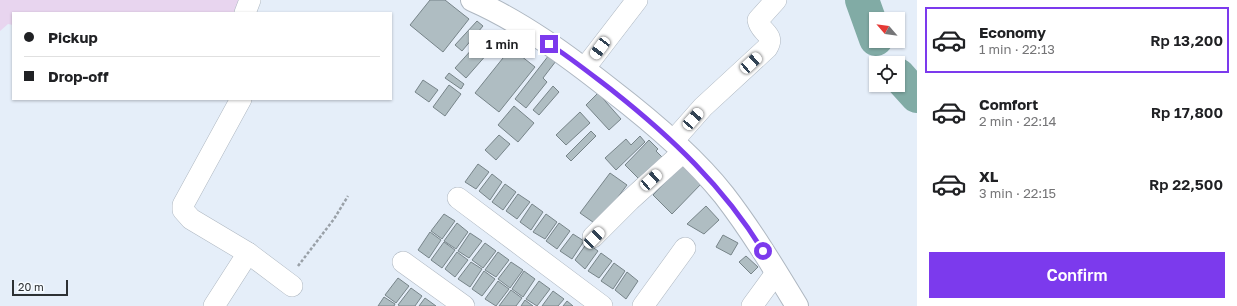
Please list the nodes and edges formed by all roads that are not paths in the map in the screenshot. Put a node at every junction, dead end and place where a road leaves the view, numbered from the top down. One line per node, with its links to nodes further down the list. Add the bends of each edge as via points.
1 (250, 0): 5 (street)
2 (472, 0): 6 (street, via 522,27)
3 (637, 0): 6 (street)
4 (776, 0): 8 (street, via 758,20 771,40 767,48 702,107)
5 (245, 12)
6 (584, 69): 8 (street)
7 (240, 100): 12 (street, via 183,205 183,210 191,220)
8 (678, 146): 10 (street); 14 (street, via 724,195 750,230)
9 (458, 198): 18 (street)
10 (594, 238)
11 (685, 248): 19 (street)
12 (248, 253): 15 (street); 16 (street)
13 (403, 262): 17 (street)
14 (776, 273): 20 (street); 21 (street)
15 (289, 284)
16 (214, 306)
17 (464, 306)
18 (602, 306)
19 (643, 306)
20 (752, 306)
21 (797, 306)

